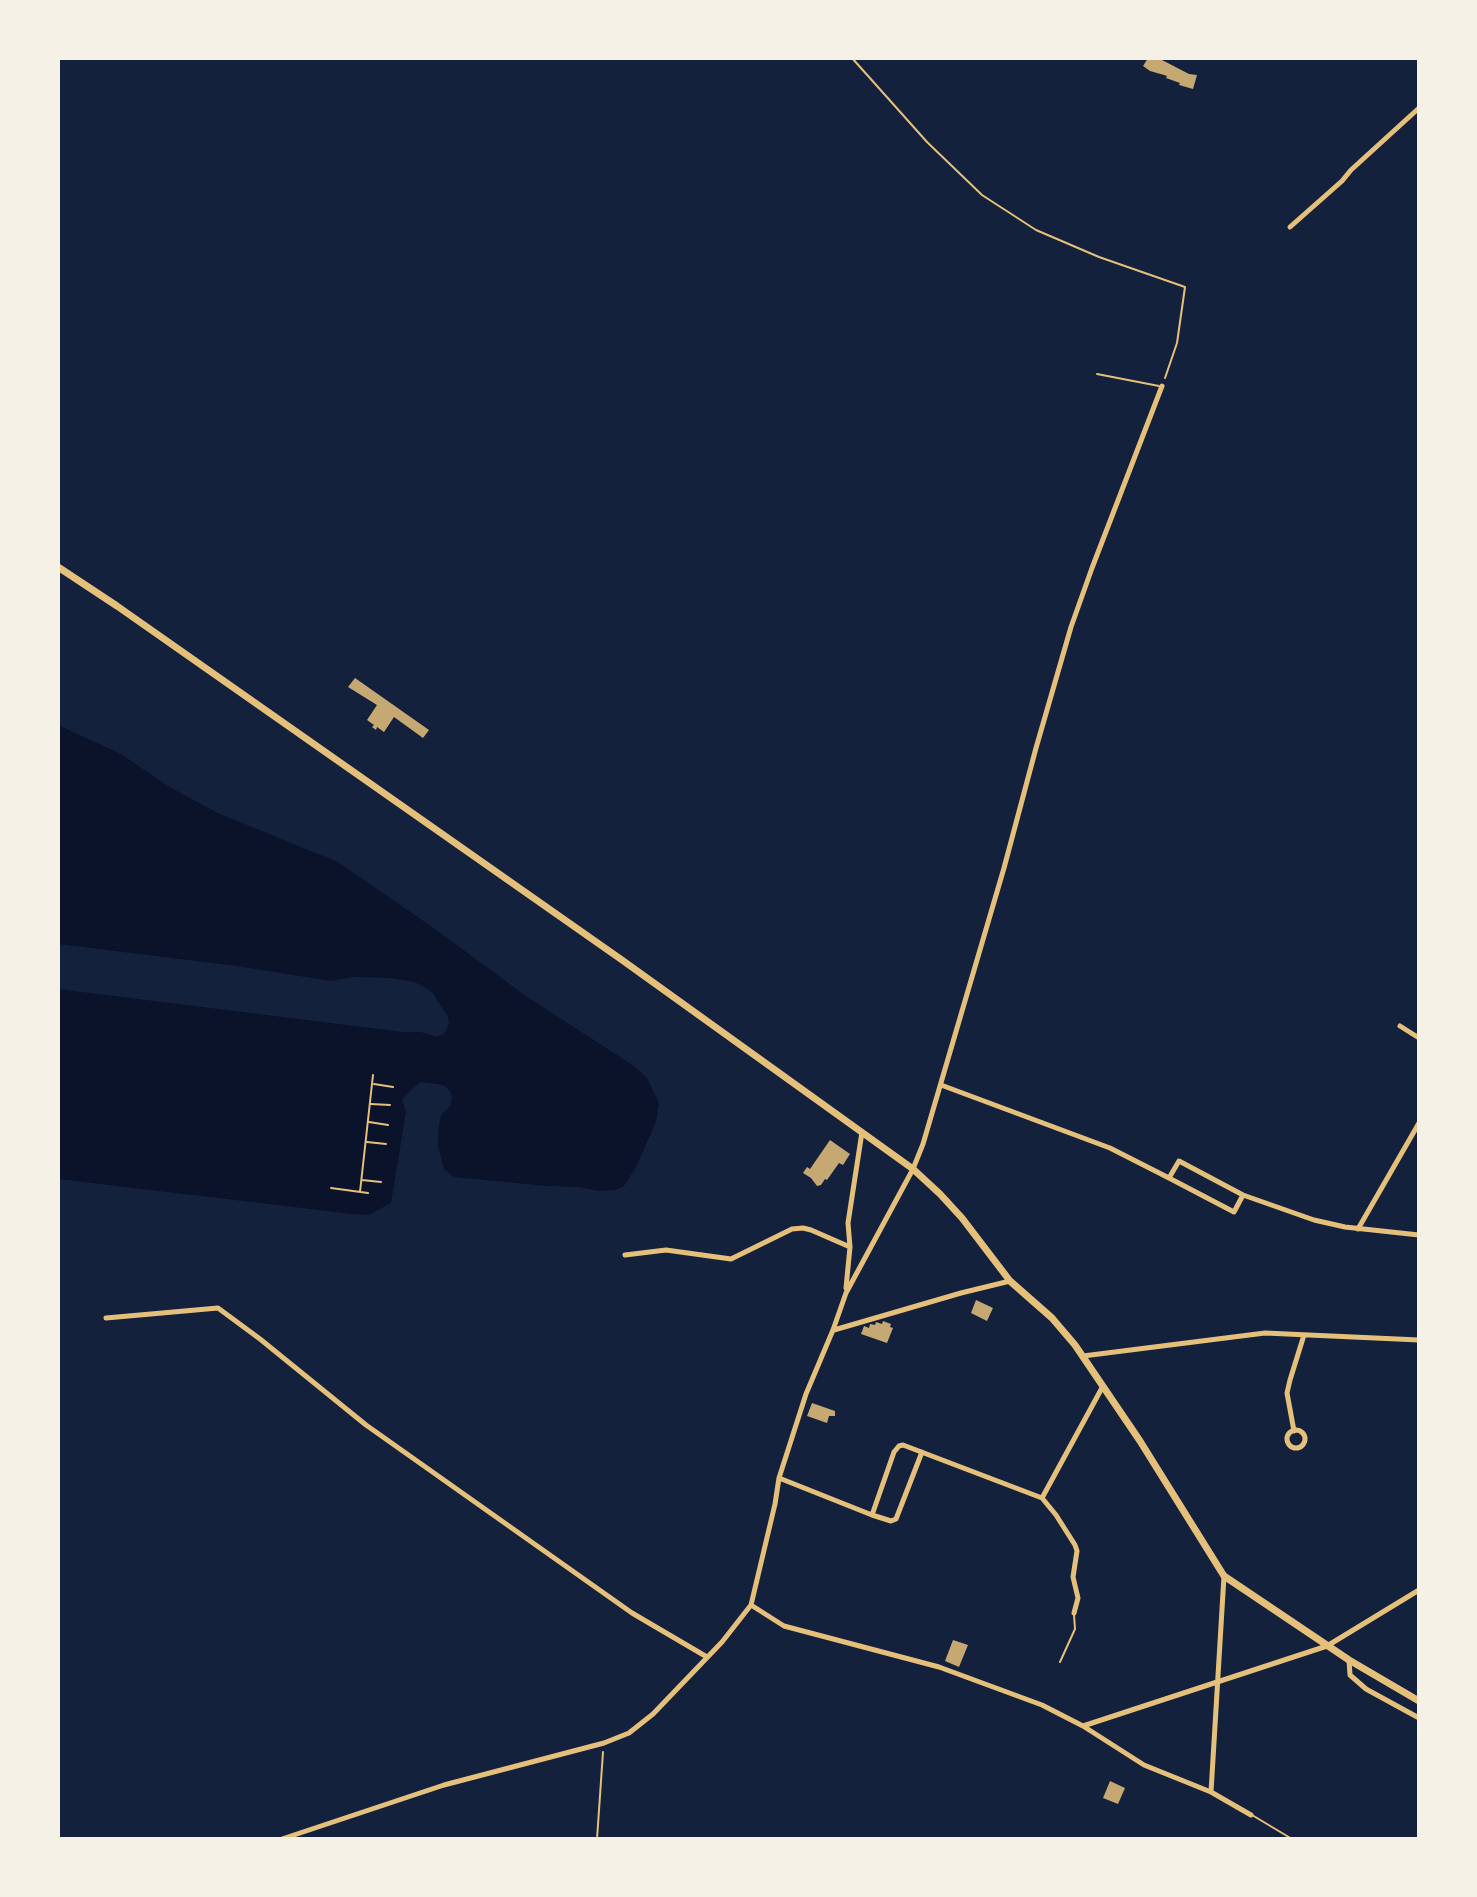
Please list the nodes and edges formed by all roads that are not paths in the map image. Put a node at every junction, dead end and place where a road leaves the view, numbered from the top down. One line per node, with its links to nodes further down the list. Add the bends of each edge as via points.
1 (1419, 108): 2 (street)
2 (1290, 227)
3 (1097, 374): 4 (lane)
4 (1162, 386): 8 (street, via 1071,627)
5 (58, 567): 10 (main road)
6 (1400, 1026): 7 (street)
7 (1419, 1038)
8 (941, 1085): 11 (street); 12 (street, via 1110,1148)
9 (1419, 1123): 14 (street)
10 (862, 1132): 11 (main road); 16 (street, via 848,1223)
11 (913, 1169): 18 (main road, via 962,1218); 19 (street)
12 (1169, 1178): 13 (street, via 1179,1161); 13 (street, via 1234,1212)
13 (1243, 1195): 14 (street)
14 (1358, 1229): 15 (street)
15 (1419, 1235)
16 (850, 1247): 17 (street, via 803,1228 731,1259 666,1250); 19 (street)
17 (625, 1255)
18 (1010, 1281): 21 (street); 24 (main road, via 1052,1318)
19 (846, 1293): 21 (street)
20 (106, 1318): 36 (street, via 218,1308 375,1431 632,1613)
21 (833, 1330): 28 (street)
22 (1304, 1335): 23 (street); 24 (street, via 1265,1333); 26 (street, via 1287,1393)
23 (1419, 1340)
24 (1083, 1356): 25 (main road)
25 (1103, 1386): 29 (street); 31 (main road)
26 (1294, 1431)
27 (922, 1452): 29 (street); 30 (street, via 896,1519); 30 (street, via 903,1445 894,1452)
28 (779, 1478): 30 (street); 33 (street)
29 (1042, 1498): 34 (street, via 1077,1551)
30 (872, 1515)
31 (1224, 1576): 35 (main road); 39 (street)
32 (1419, 1590): 35 (street)
33 (751, 1605): 36 (street); 42 (street, via 784,1626 939,1667)
34 (1074, 1613): 38 (lane, via 1075,1629)
35 (1327, 1646): 37 (main road); 39 (street)
36 (707, 1657): 45 (street, via 629,1733 444,1785)
37 (1349, 1660): 40 (main road); 41 (street, via 1350,1675 1366,1689)
38 (1060, 1662)
39 (1219, 1680): 42 (street); 43 (street)
40 (1419, 1701)
41 (1419, 1718)
42 (1083, 1726): 43 (street, via 1144,1765)
43 (1211, 1792): 44 (street)
44 (1251, 1815): 46 (lane)
45 (282, 1839)
46 (1292, 1839)

